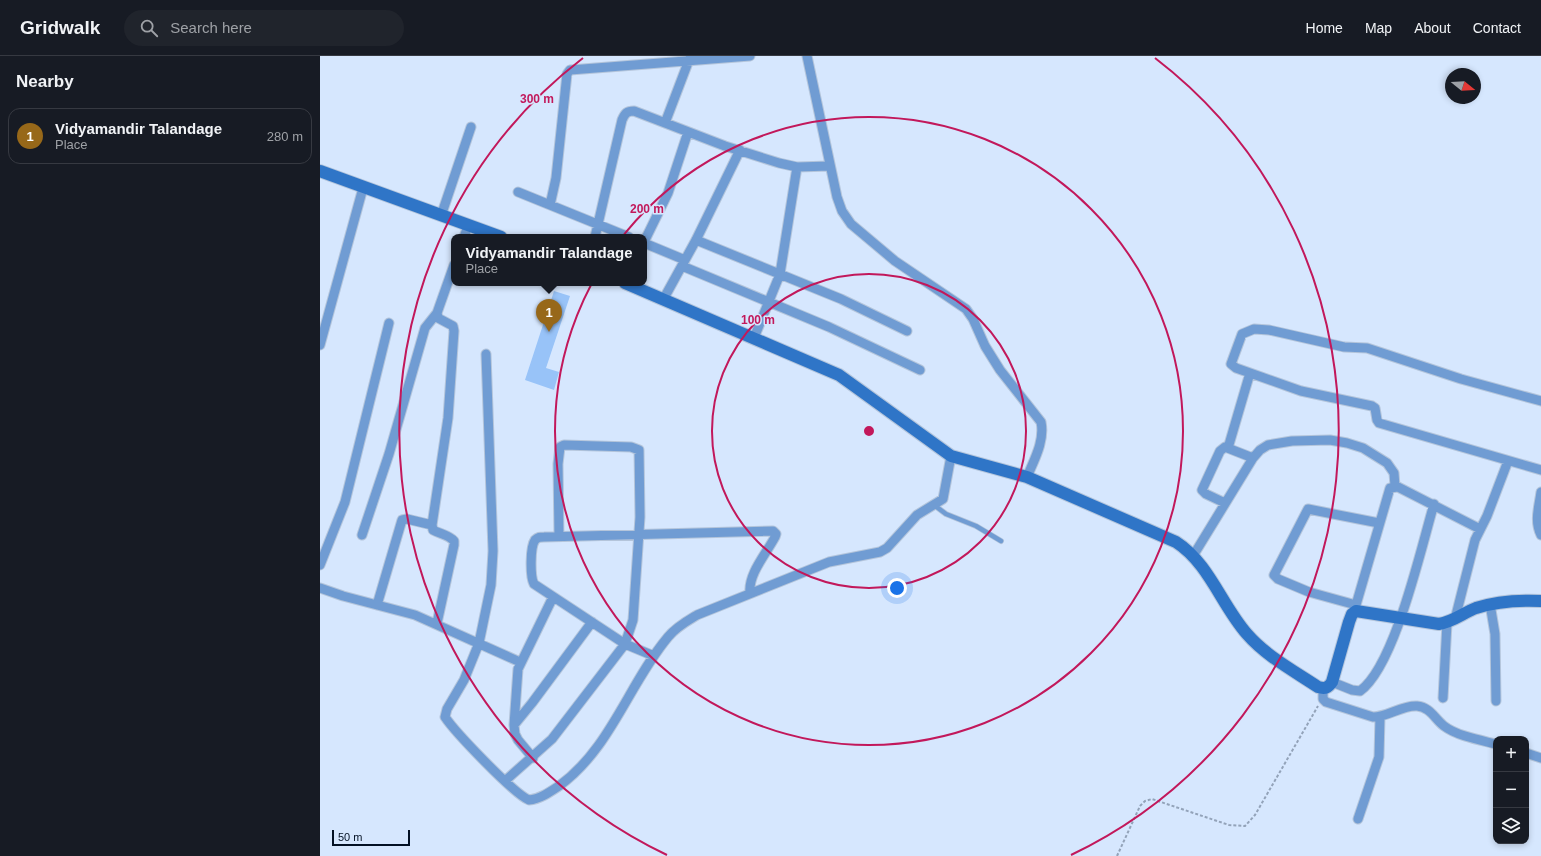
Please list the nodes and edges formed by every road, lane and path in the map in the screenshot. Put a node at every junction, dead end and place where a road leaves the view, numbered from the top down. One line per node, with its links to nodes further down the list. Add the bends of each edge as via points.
1 (750, 56): 3 (street)
2 (807, 56): 9 (street)
3 (709, 57): 4 (street)
4 (689, 60): 5 (street); 14 (street, via 568,71 556,178)
5 (665, 123): 7 (street); 16 (street, via 634,111 625,114)
6 (471, 127): 15 (street)
7 (688, 132): 8 (street); 21 (street, via 668,193)
8 (740, 150): 10 (street); 22 (street)
9 (830, 166): 10 (street); 45 (street, via 842,211 851,224 895,261 966,308 1000,370 1036,414 1043,431)
10 (797, 167): 26 (street)
11 (320, 171): 12 (street)
12 (363, 188): 15 (street); 31 (street)
13 (518, 192): 14 (street)
14 (550, 205): 16 (street)
15 (441, 216): 17 (street)
16 (598, 224): 19 (street); 20 (street)
17 (466, 231): 18 (street)
18 (484, 234)
19 (596, 234)
20 (622, 234)
21 (647, 237)
22 (696, 240): 24 (street); 26 (street)
23 (647, 245): 24 (street)
24 (683, 263): 28 (street); 29 (street)
25 (451, 274): 30 (street)
26 (780, 274): 29 (street); 33 (street, via 841,299)
27 (632, 286): 28 (street)
28 (663, 300): 34 (street)
29 (767, 302): 34 (street); 37 (street, via 829,327)
30 (437, 314): 52 (street, via 438,318 453,326 454,335 448,418); 55 (street, via 425,328 380,484)
31 (324, 316): 35 (street)
32 (389, 322): 60 (street, via 345,502)
33 (907, 331)
34 (754, 338): 41 (street, via 839,375)
35 (320, 346)
36 (486, 354): 72 (street, via 493,551 491,585)
37 (920, 370)
38 (1250, 373): 39 (street, via 1232,366 1236,348 1242,334 1254,329 1265,330 1344,347 1367,348 1461,379); 40 (street); 43 (street, via 1301,391 1372,406 1375,408 1379,423)
39 (1541, 401)
40 (1228, 448): 42 (street); 48 (street, via 1222,448 1220,451 1202,490)
41 (951, 456): 45 (street); 50 (street, via 945,495)
42 (1253, 458): 46 (street, via 1268,445 1292,440 1330,440 1346,443 1363,448 1387,463 1392,468); 48 (street)
43 (1508, 461): 44 (street); 53 (street)
44 (1541, 470)
45 (1027, 477): 59 (street, via 1176,542)
46 (1395, 486): 49 (street); 51 (street, via 1390,488)
47 (1541, 492): 56 (street, via 1537,520)
48 (1226, 504): 59 (street)
49 (1434, 504): 53 (street); 68 (street)
50 (934, 505): 58 (lane, via 946,514); 62 (street, via 917,515 887,548 880,552 829,562)
51 (1379, 523): 67 (street); 67 (street, via 1308,509 1274,575 1309,592)
52 (432, 525): 65 (street, via 402,520); 71 (street, via 433,530 454,541)
53 (1480, 529): 69 (street)
54 (638, 534): 57 (street); 57 (street, via 641,497 639,450 631,447 564,446 559,451); 62 (street, via 773,531 776,537 752,577); 73 (street, via 633,620)
55 (362, 535)
56 (1541, 535)
57 (559, 536): 63 (street, via 538,538 533,545 532,580)
58 (1001, 540)
59 (1193, 556): 76 (street, via 1246,634 1261,648 1318,688)
60 (320, 565)
61 (320, 588): 65 (street)
62 (750, 594): 74 (street, via 681,624)
63 (553, 597): 70 (street); 75 (street)
64 (1541, 601): 66 (street, via 1509,600)
65 (377, 604): 71 (street)
66 (1490, 604): 69 (street); 78 (street, via 1495,634)
67 (1356, 608): 68 (street); 76 (street)
68 (1401, 618): 69 (street, via 1439,624); 76 (street, via 1380,666 1363,689 1356,692)
69 (1451, 621): 77 (street)
70 (592, 622): 73 (street); 80 (street)
71 (437, 623): 72 (street)
72 (479, 643): 75 (street); 85 (street, via 445,717)
73 (625, 644): 74 (street); 83 (street, via 552,739)
74 (654, 656): 85 (street, via 599,746 570,778 550,792 529,800)
75 (520, 662): 80 (street)
76 (1326, 690): 79 (street, via 1331,705 1363,715); 87 (path, via 1255,815 1245,826 1229,825 1152,799 1140,806)
77 (1443, 698)
78 (1496, 701)
79 (1380, 717): 81 (street, via 1412,706 1420,706 1431,712 1449,729); 86 (street, via 1379,757)
80 (514, 724): 83 (street, via 518,740)
81 (1493, 743)
82 (1529, 754): 84 (street)
83 (533, 758): 85 (street)
84 (1541, 758)
85 (506, 780)
86 (1358, 819)
87 (1117, 856)

